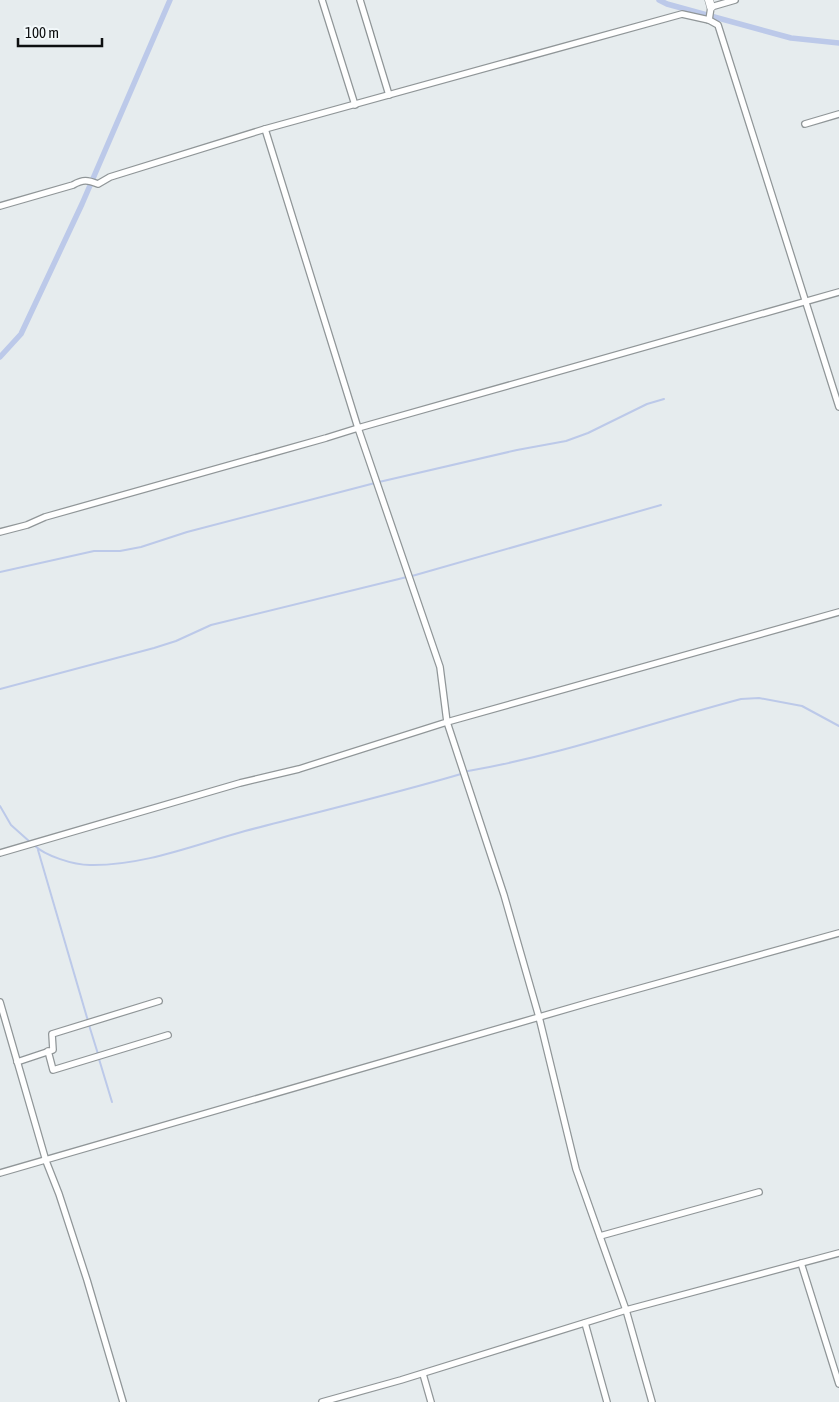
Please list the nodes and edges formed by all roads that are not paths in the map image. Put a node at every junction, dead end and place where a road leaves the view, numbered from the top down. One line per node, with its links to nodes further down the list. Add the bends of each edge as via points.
1 (322, 0): 7 (street)
2 (360, 0): 6 (street)
3 (735, 0): 4 (street)
4 (710, 6): 5 (street)
5 (710, 20): 6 (street, via 682,14); 13 (street, via 718,25)
6 (389, 96): 7 (street)
7 (355, 105): 10 (street)
8 (839, 114): 9 (street)
9 (805, 124)
10 (265, 129): 11 (street, via 110,176 98,184 81,180); 15 (street)
11 (0, 206)
12 (839, 292): 13 (street)
13 (806, 302): 14 (street); 15 (street)
14 (839, 407)
15 (358, 428): 16 (street); 18 (street, via 440,667)
16 (0, 532)
17 (839, 612): 18 (street)
18 (447, 722): 19 (street, via 299,769); 23 (street, via 505,897)
19 (0, 853)
20 (839, 933): 23 (street)
21 (159, 1001): 25 (street, via 52,1034 53,1050)
22 (0, 1002): 26 (street)
23 (539, 1017): 27 (street); 30 (street, via 576,1169)
24 (168, 1035): 25 (street, via 53,1070)
25 (48, 1051): 26 (street)
26 (17, 1062): 27 (street)
27 (46, 1161): 28 (street); 37 (street, via 87,1280)
28 (0, 1173)
29 (759, 1192): 30 (street)
30 (600, 1236): 33 (street)
31 (839, 1253): 32 (street)
32 (801, 1263): 33 (street); 36 (street)
33 (626, 1310): 34 (street); 41 (street)
34 (585, 1323): 35 (street); 40 (street)
35 (423, 1374): 38 (street); 39 (street)
36 (839, 1384)
37 (123, 1402)
38 (322, 1402)
39 (431, 1402)
40 (607, 1402)
41 (652, 1402)

